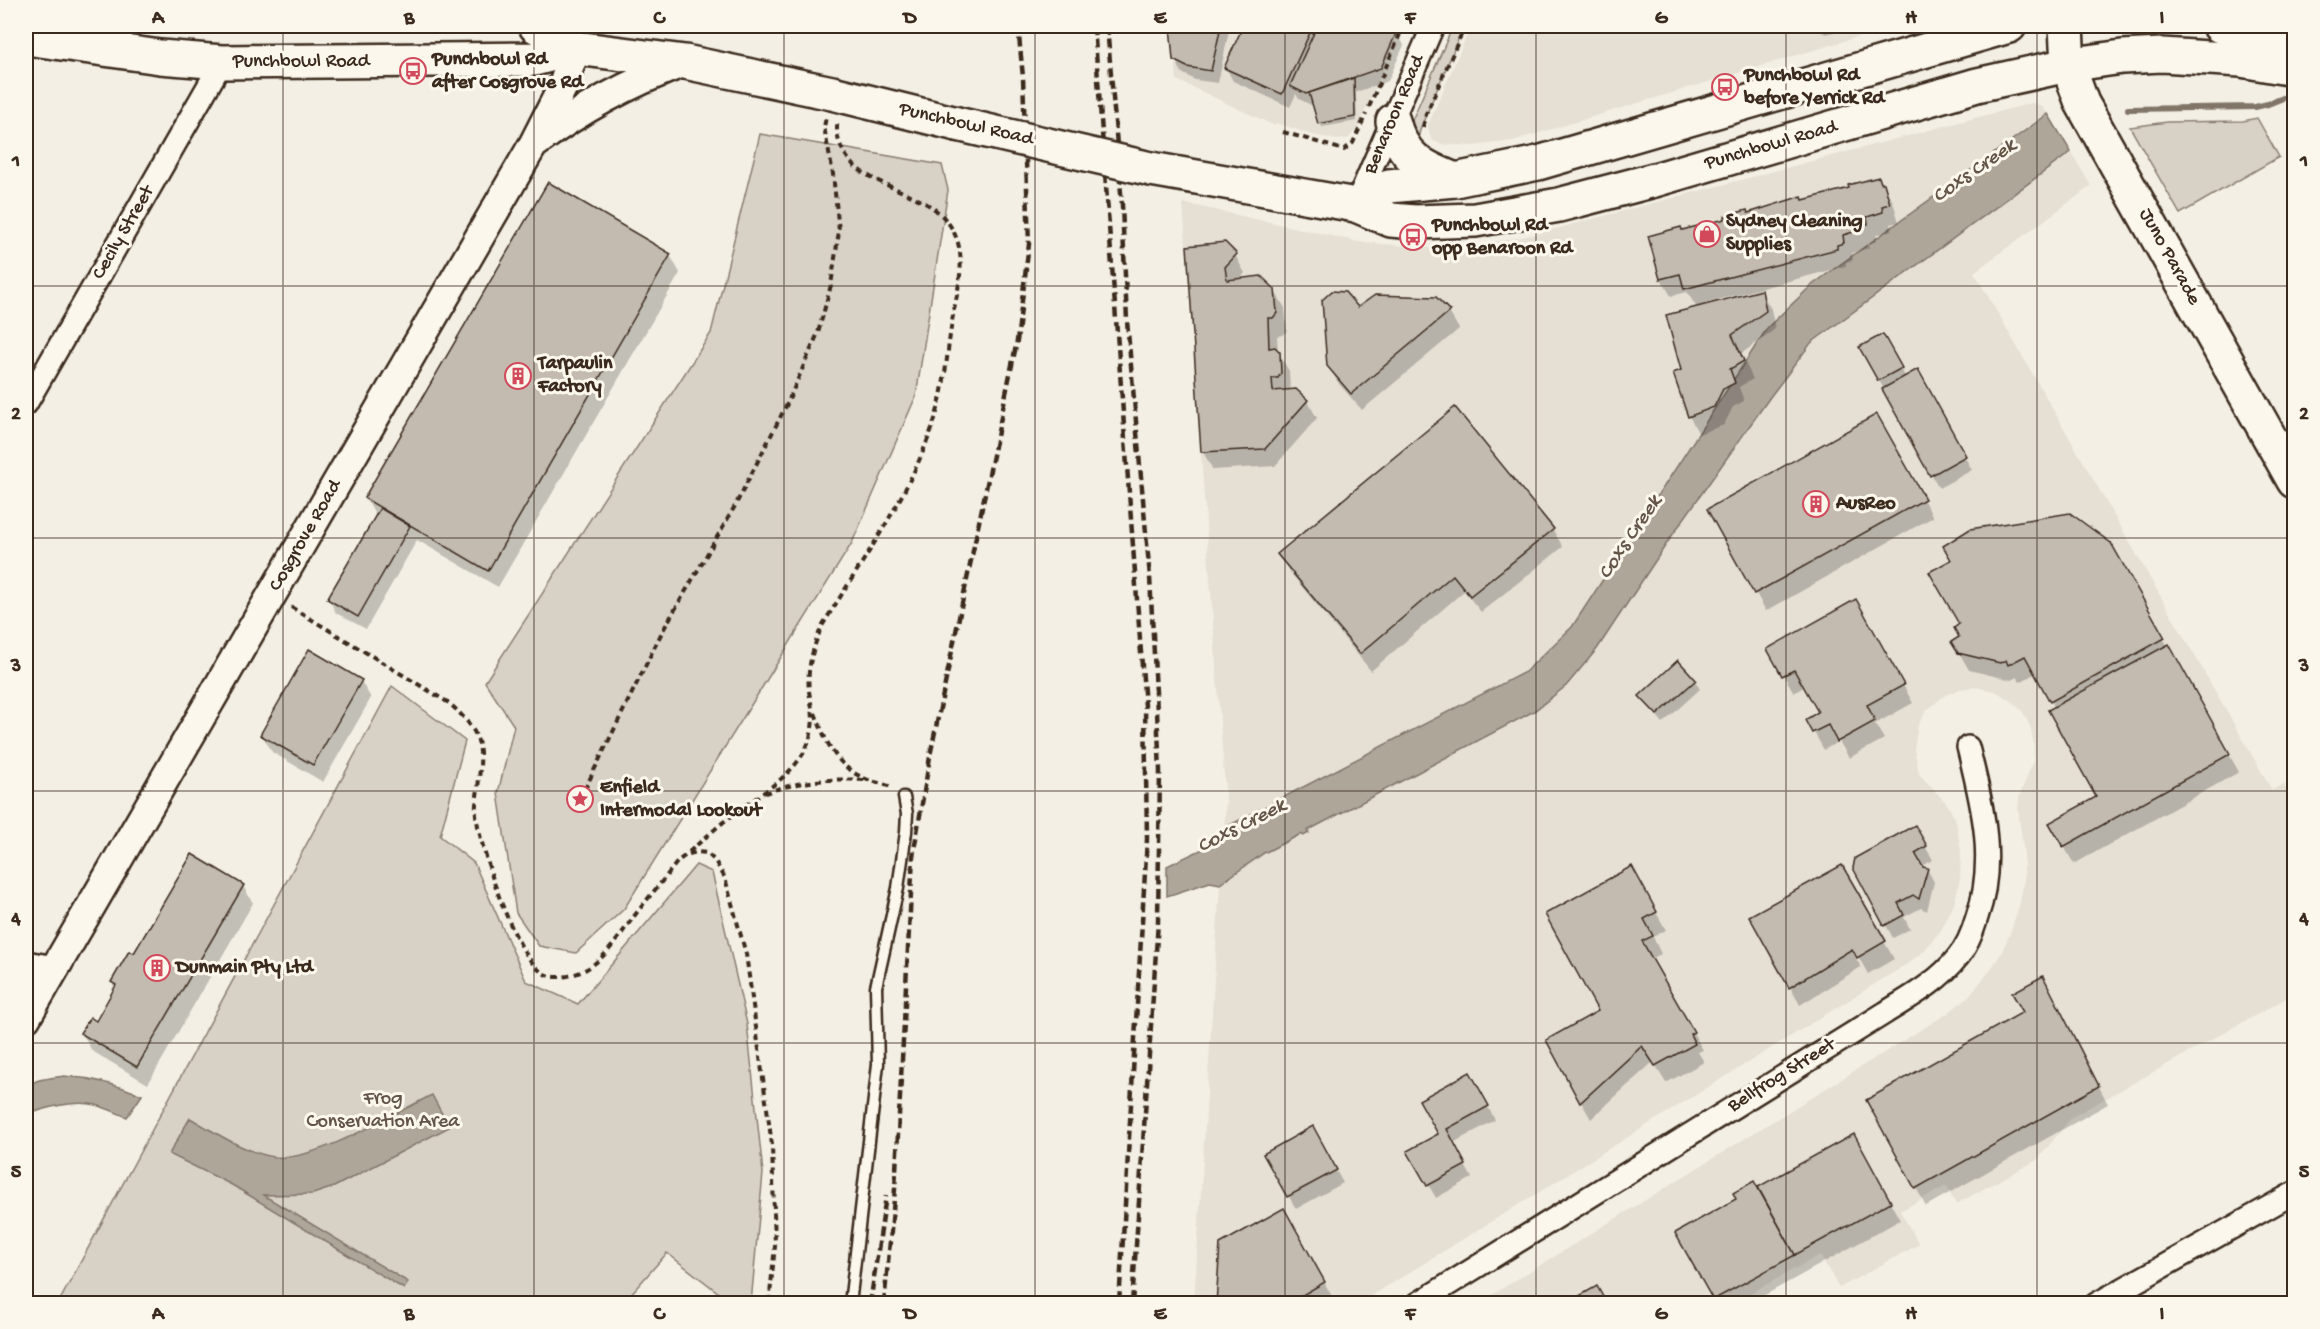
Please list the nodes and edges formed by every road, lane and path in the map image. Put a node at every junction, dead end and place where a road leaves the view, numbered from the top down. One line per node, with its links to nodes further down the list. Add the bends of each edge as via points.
1 (119, 26): 9 (main road)
2 (536, 26): 12 (main road, Punchbowl Road)
3 (1465, 26): 18 (path, via 1426,114)
4 (2009, 26): 21 (main road, via 1538,163)
5 (2066, 26): 15 (main road, Juno Parade)
6 (2220, 26): 11 (main road)
7 (1425, 28): 18 (street, Benaroon Road)
8 (1401, 31): 19 (path, via 1353,143 1344,150)
9 (26, 33)
10 (26, 38): 13 (main road, Punchbowl Road)
11 (2295, 40)
12 (576, 48): 13 (main road, Punchbowl Road, via 534,59); 14 (main road, Punchbowl Road); 20 (main road, Cosgrove Road, via 562,88)
13 (222, 62): 23 (street, Cecily Street)
14 (685, 62): 17 (main road, Punchbowl Road); 20 (main road, via 610,95)
15 (2068, 65): 16 (main road, Punchbowl Road, via 2163,56 2241,60); 22 (main road, Punchbowl Road, via 1977,85 1658,179 1528,212 1475,220 1415,222 1391,220); 24 (main road, Juno Parade, via 2082,103)
16 (2295, 69)
17 (838, 94): 22 (main road, Punchbowl Road, bridge, via 1151,169); 26 (path, via 836,130 848,157 865,174 918,198 940,214 957,240 960,275 936,417 902,495 813,646 809,682); 31 (path, via 824,127 839,231 831,285 818,333 735,506 654,647)
18 (1408, 128): 21 (main road, via 1397,137 1411,157); 22 (street, Benaroon Road)
19 (1283, 132)
20 (533, 145): 25 (main road, Cosgrove Road)
21 (1455, 180): 22 (main road, via 1389,186)
22 (1356, 205)
23 (26, 404)
24 (2295, 481)
25 (272, 596): 32 (path, via 449,703 467,720 478,738 476,812 482,848 516,937 532,965 544,975 556,978 594,964); 34 (main road, Cosgrove Road)
26 (814, 710): 28 (path, via 831,752 842,765); 29 (path, via 809,744 802,756)
27 (1968, 747): 39 (street, Bellfrog Street, via 1984,811 1988,866 1986,888 1972,932 1952,964 1915,993)
28 (868, 780): 29 (path, via 811,780); 30 (path, via 890,786)
29 (761, 795): 32 (path)
30 (904, 797): 38 (lane, via 906,832 898,888 876,987 879,1048 875,1103)
31 (580, 799)
32 (686, 855): 37 (path, via 707,853 715,861 725,878 746,954 772,1145 775,1246)
33 (26, 962): 34 (street)
34 (55, 967): 35 (main road, Cosgrove Road)
35 (26, 1018)
36 (2295, 1193): 40 (street)
37 (769, 1304)
38 (850, 1304)
39 (1417, 1304)
40 (2096, 1304)

